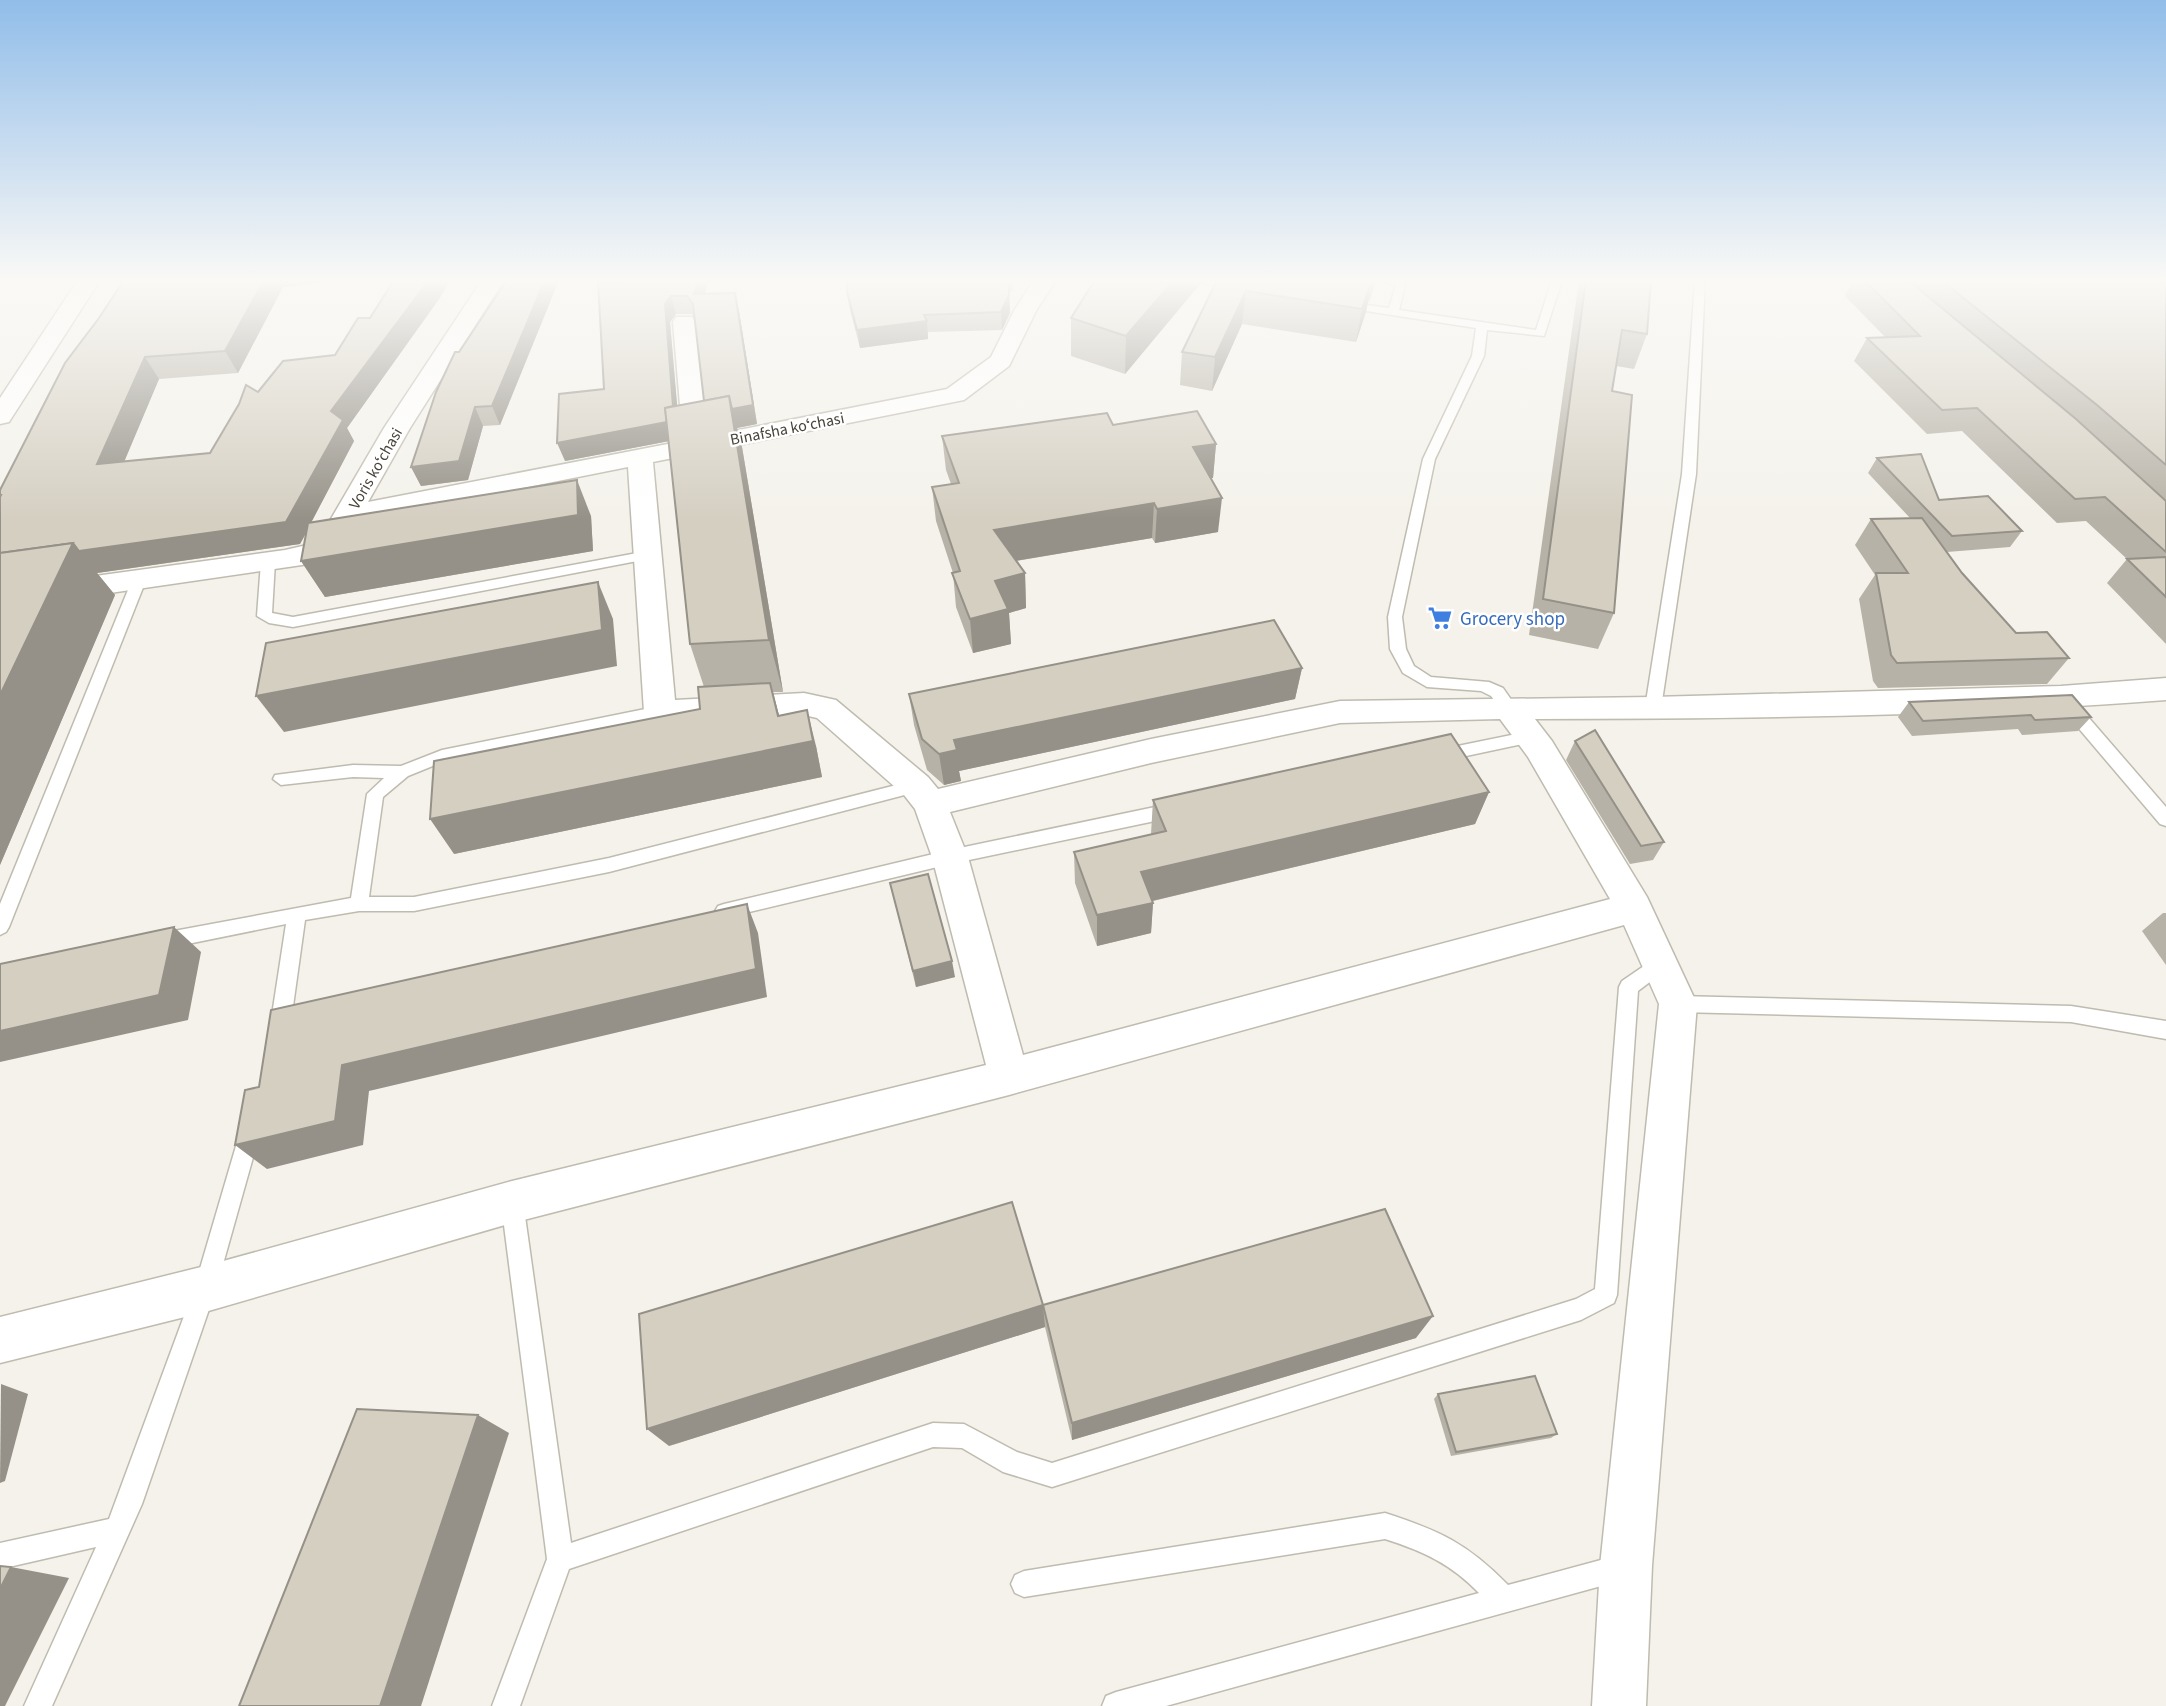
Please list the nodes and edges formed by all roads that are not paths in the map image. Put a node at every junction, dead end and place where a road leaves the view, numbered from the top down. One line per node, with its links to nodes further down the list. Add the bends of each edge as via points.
1 (35, 360): 7 (street)
2 (441, 360): 10 (street, Voris koʻchasi)
3 (688, 360): 8 (street)
4 (1002, 360): 8 (street, Binafsha koʻchasi, via 955,394)
5 (1476, 360): 17 (lane, via 1429,459 1395,617 1398,649 1408,669 1427,682 1483,686 1497,692)
6 (1695, 360): 18 (lane, via 1689,474)
7 (3, 406)
8 (696, 446): 9 (street, Binafsha koʻchasi)
9 (640, 457): 10 (street, Binafsha koʻchasi); 11 (street)
10 (349, 514): 12 (street, Voris koʻchasi, via 322,550)
11 (648, 555): 12 (lane, via 293,622 264,616); 19 (street)
12 (268, 562): 13 (street, Voris koʻchasi)
13 (139, 580): 14 (street, Voris koʻchasi); 32 (lane)
14 (0, 599)
15 (2166, 689): 16 (street)
16 (2061, 696): 18 (street); 26 (lane)
17 (1509, 708): 18 (street); 20 (street); 24 (street, via 1340,712)
18 (1653, 708)
19 (660, 712): 22 (lane, via 442,756); 24 (street, via 804,704 825,708)
20 (1531, 737): 21 (lane); 29 (street)
21 (1423, 759)
22 (402, 772): 23 (lane, via 353,771); 28 (lane, via 375,794)
23 (281, 779)
24 (923, 795): 27 (street); 28 (lane, via 414,904)
25 (1193, 807): 27 (lane)
26 (2166, 819)
27 (950, 857): 31 (lane); 38 (street)
28 (359, 904): 30 (lane)
29 (1634, 907): 34 (street); 38 (street)
30 (297, 914): 33 (lane); 37 (lane, via 291,1015)
31 (705, 915)
32 (0, 927)
33 (149, 944)
34 (1660, 963): 35 (street); 45 (lane, via 1629,987 1606,1295 1581,1309 1052,1475 1012,1463 964,1436 933,1435)
35 (1678, 1004): 36 (lane, via 2071,1014); 46 (street)
36 (2166, 1030)
37 (276, 1042)
38 (1009, 1077): 40 (street)
39 (258, 1107): 41 (lane)
40 (512, 1202): 41 (street); 45 (lane)
41 (205, 1289): 42 (street); 43 (lane)
42 (0, 1340)
43 (118, 1530): 44 (lane); 49 (lane)
44 (0, 1556)
45 (560, 1559): 50 (lane)
46 (1626, 1566): 48 (lane); 52 (street)
47 (1024, 1584): 48 (lane, via 1385,1527 1429,1540 1473,1568)
48 (1505, 1601): 51 (lane)
49 (38, 1706)
50 (506, 1706)
51 (1116, 1706)
52 (1619, 1706)

